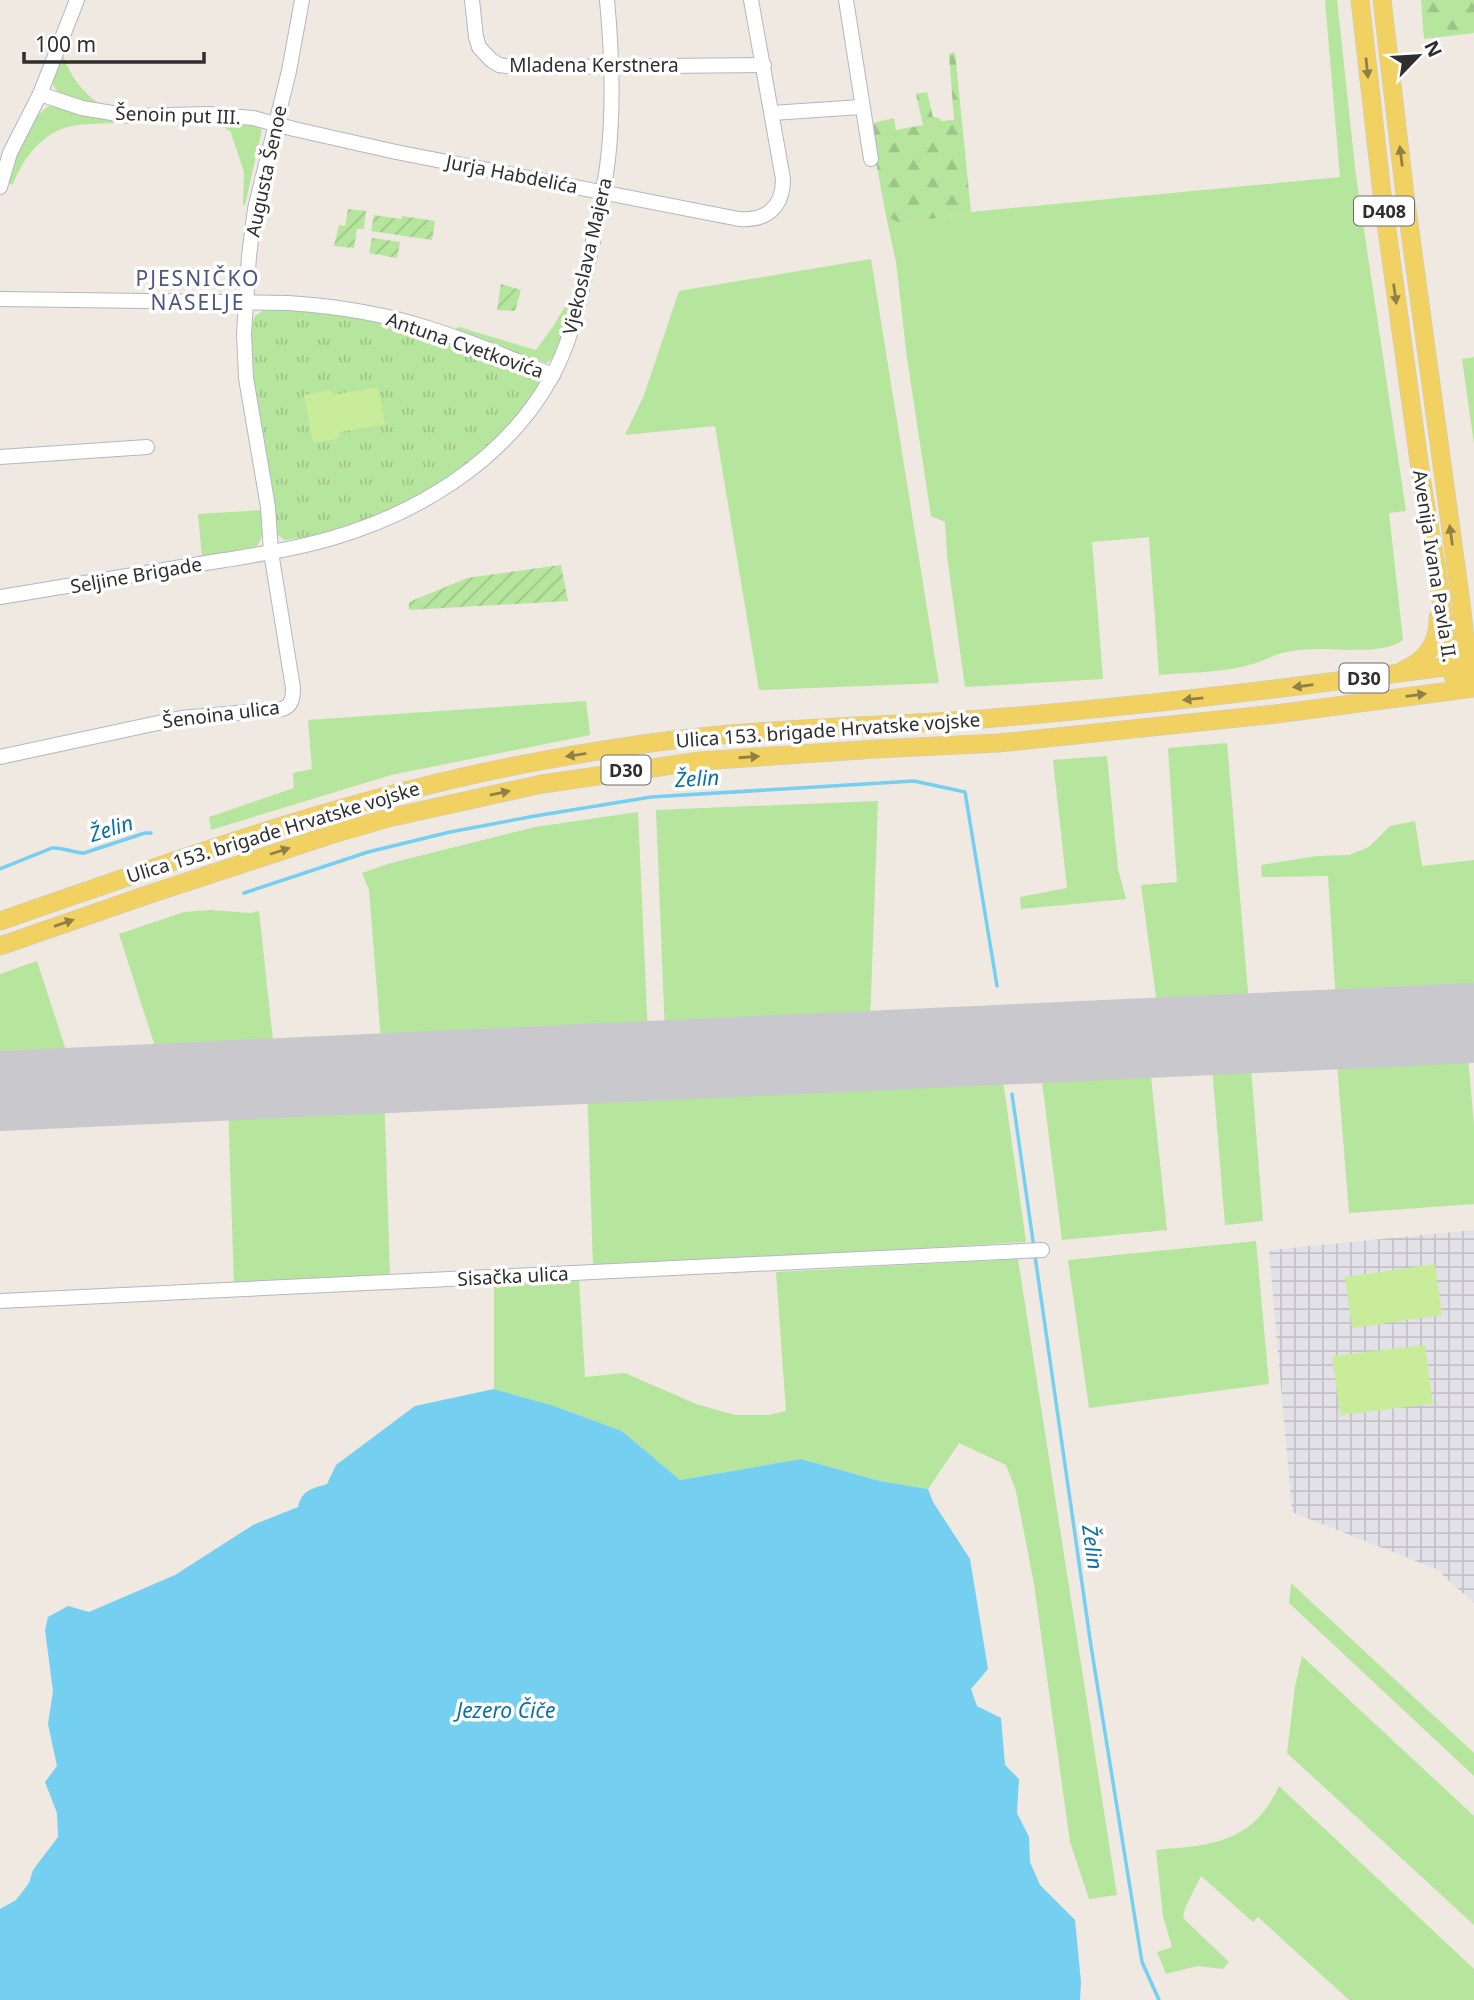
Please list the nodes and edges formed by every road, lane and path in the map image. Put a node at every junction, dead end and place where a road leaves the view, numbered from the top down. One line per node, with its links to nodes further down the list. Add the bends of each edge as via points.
1 (77, 0): 11 (street)
2 (302, 0): 14 (street, Augusta Šenoe)
3 (472, 0): 10 (street, Mladena Kerstnera, via 479,47 499,65)
4 (607, 0): 10 (street, Vjekoslava Majera)
5 (751, 0): 9 (street, Jurja Habdelića)
6 (846, 0): 12 (street)
7 (1360, 0): 24 (main road, Avenija Ivana Pavla II. / D408, one-way to 24, via 1383,208)
8 (1382, 0): 26 (main road, Avenija Ivana Pavla II. / D408, one-way to 8)
9 (764, 65): 10 (street, Mladena Kerstnera); 13 (street, Jurja Habdelića)
10 (611, 66): 17 (street, Vjekoslava Majera, via 612,109)
11 (40, 93): 14 (street, Šenoin put III., via 82,108 130,116 209,114); 16 (street, via 10,153)
12 (861, 107): 13 (street); 15 (street)
13 (772, 113): 17 (street, Jurja Habdelića, via 783,187 776,206 760,218 739,219)
14 (276, 123): 17 (street, Jurja Habdelića, via 396,152); 19 (street, Augusta Šenoe, via 251,233)
15 (871, 159)
16 (0, 187)
17 (603, 191): 20 (street, Vjekoslava Majera, via 580,301)
18 (0, 299): 19 (street, Antuna Cvetkovića)
19 (247, 302): 20 (street, Antuna Cvetkovića, via 307,304 386,317); 23 (street, Augusta Šenoe, via 246,378)
20 (553, 375): 23 (street, Vjekoslava Majera, via 518,424 469,470 436,493 366,527)
21 (147, 447): 22 (street)
22 (0, 457)
23 (271, 552): 25 (street, Seljine Brigade); 31 (street, Šenoina ulica, via 293,688 292,701 285,708 181,718)
24 (1437, 570): 28 (main road, Avenija Ivana Pavla II. / D408); 29 (main road, via 1436,638 1421,661)
25 (0, 597)
26 (1461, 603): 27 (main road); 28 (main road, Avenija Ivana Pavla II. / D408)
27 (1474, 632)
28 (1464, 665): 29 (main road, Ulica 153. brigade Hrvatske vojske / D30); 30 (main road, Avenija Ivana Pavla II. / D408)
29 (1393, 674): 32 (main road, Ulica 153. brigade Hrvatske vojske / D30, one-way to 32, via 1016,716 720,735 538,761 321,814)
30 (1468, 688): 33 (main road, Ulica 153. brigade Hrvatske vojske / D30, one-way to 30, via 330,835 542,784 700,761 999,743)
31 (0, 757)
32 (0, 921)
33 (0, 946)
34 (1042, 1250): 35 (street, Sisačka ulica)
35 (0, 1301)

